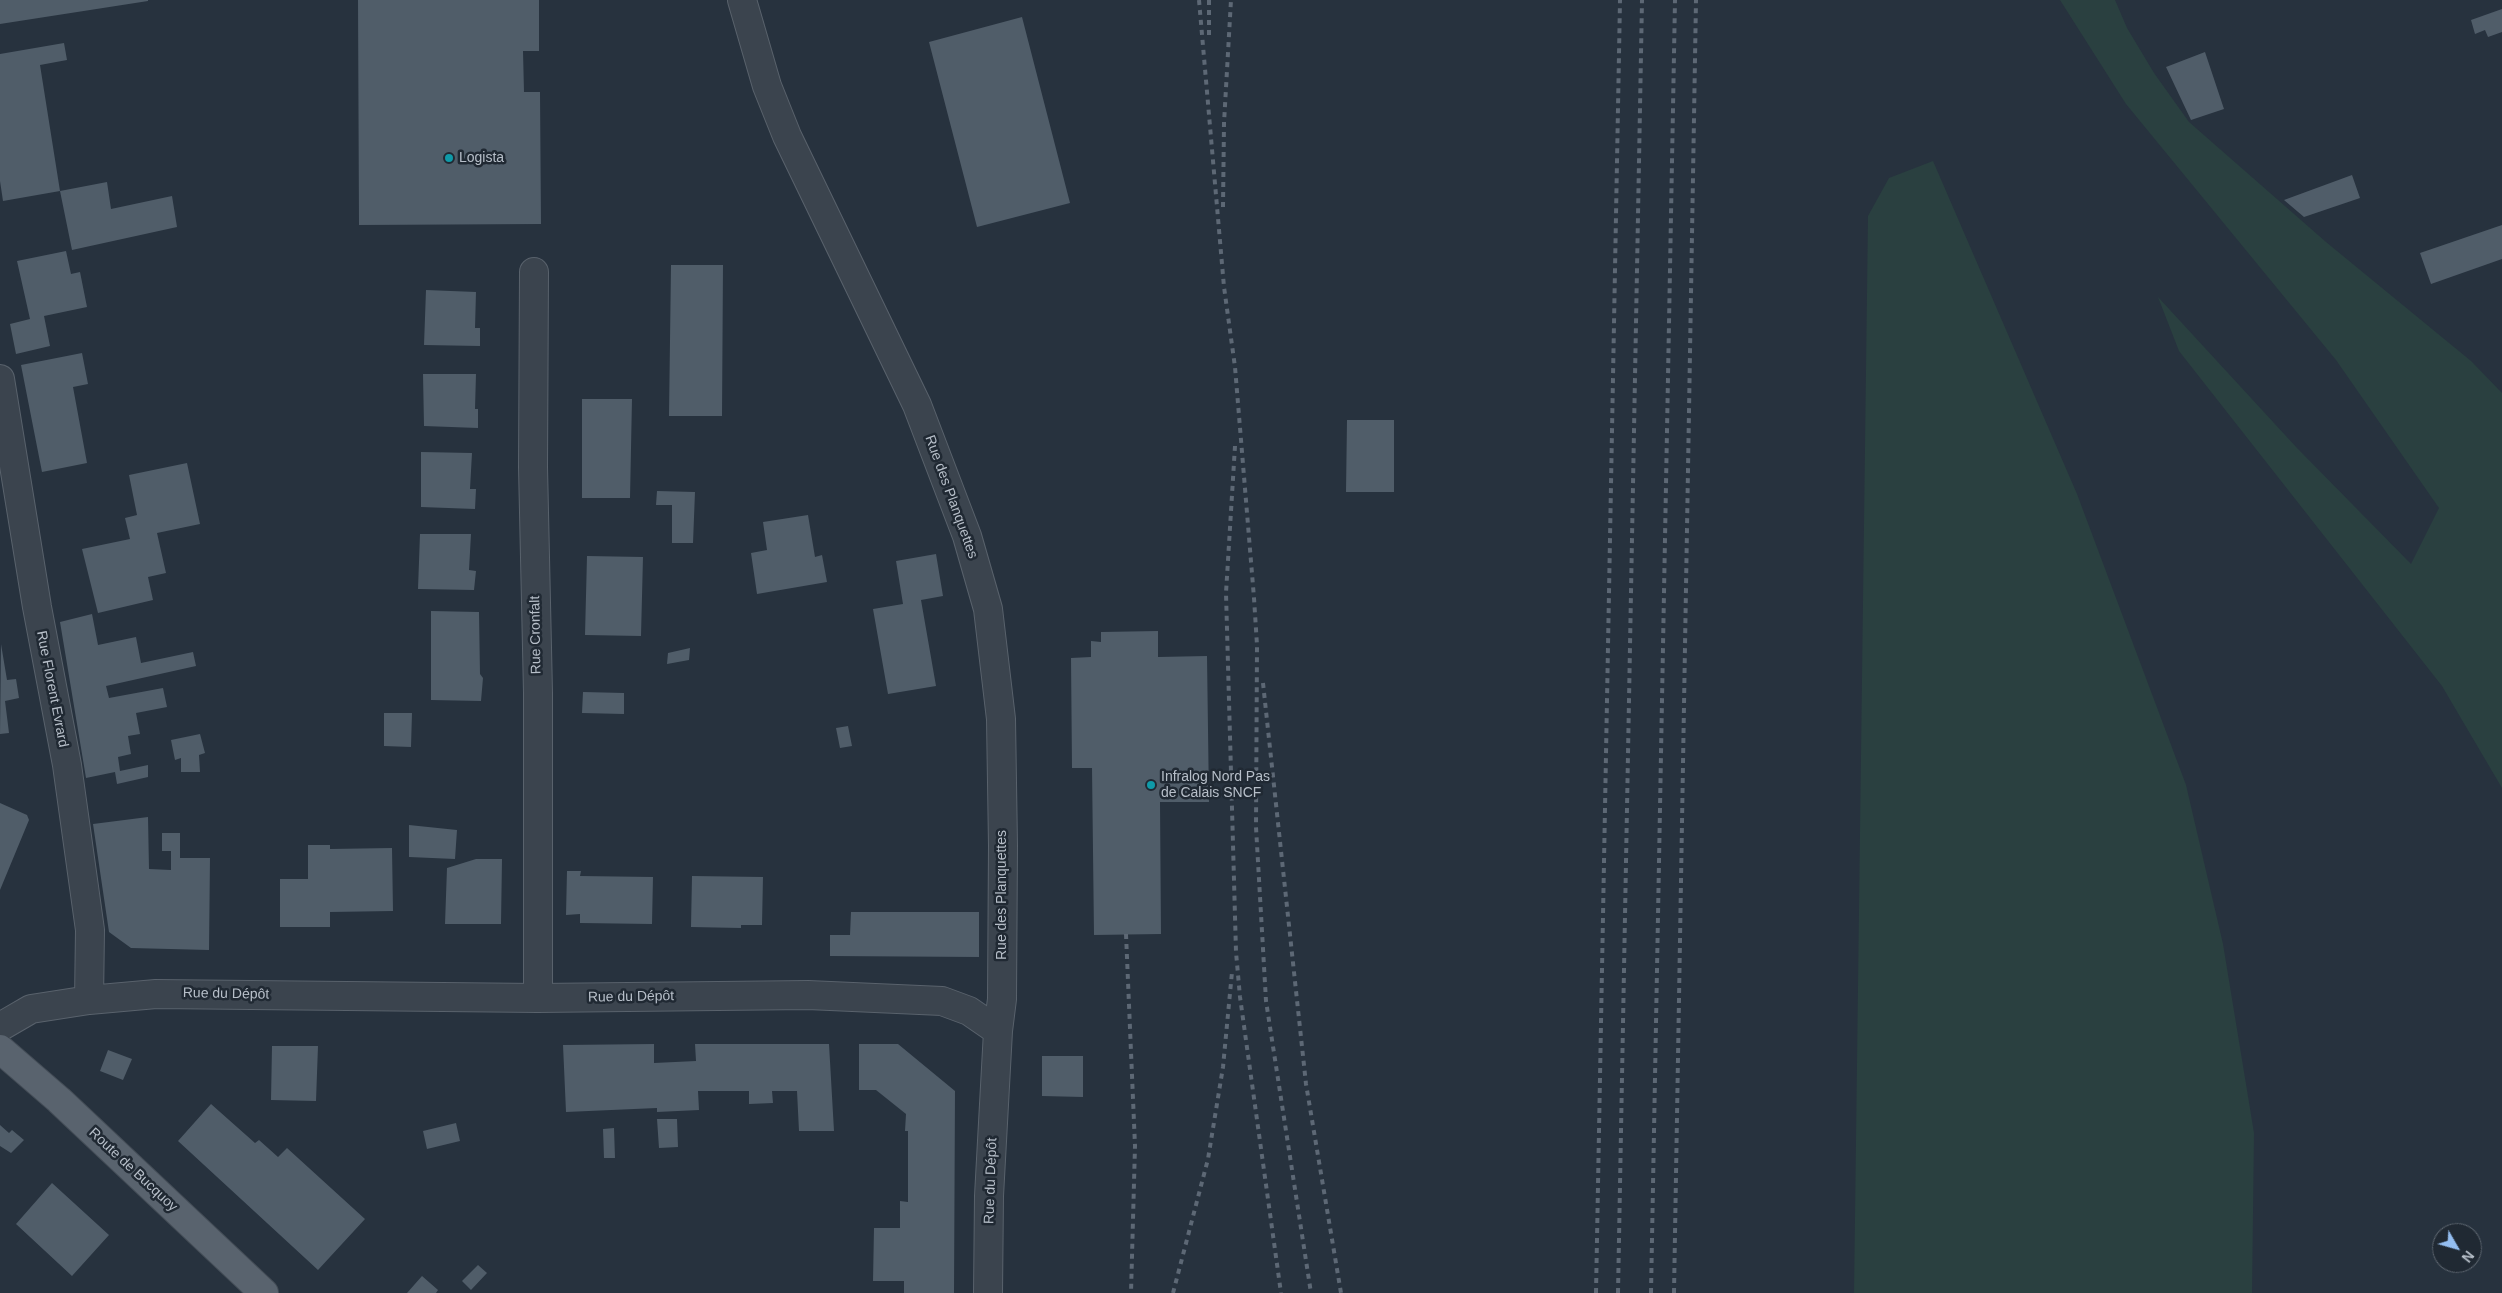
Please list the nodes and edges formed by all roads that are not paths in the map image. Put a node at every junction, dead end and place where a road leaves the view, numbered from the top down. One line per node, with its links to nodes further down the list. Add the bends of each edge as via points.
1 (742, 0): 7 (street, Rue des Planquettes, via 766,86 787,136 917,405 967,536 988,610 1001,719 1004,846 1002,999)
2 (534, 272): 4 (street, Rue Cronfalt)
3 (0, 379): 5 (street, Rue Florent Evrard, via 37,607 67,765 90,930)
4 (538, 998): 5 (street, Rue du Dépôt, via 156,994); 7 (street, Rue du Dépôt, via 808,995 942,1001 968,1011)
5 (90, 1000): 6 (street, Rue du Dépôt, via 31,1010)
6 (0, 1027)
7 (998, 1031): 10 (street, Rue du Dépôt, via 989,1196)
8 (0, 1049): 9 (main road, Route de Bucquoy)
9 (264, 1293)
10 (988, 1293)

